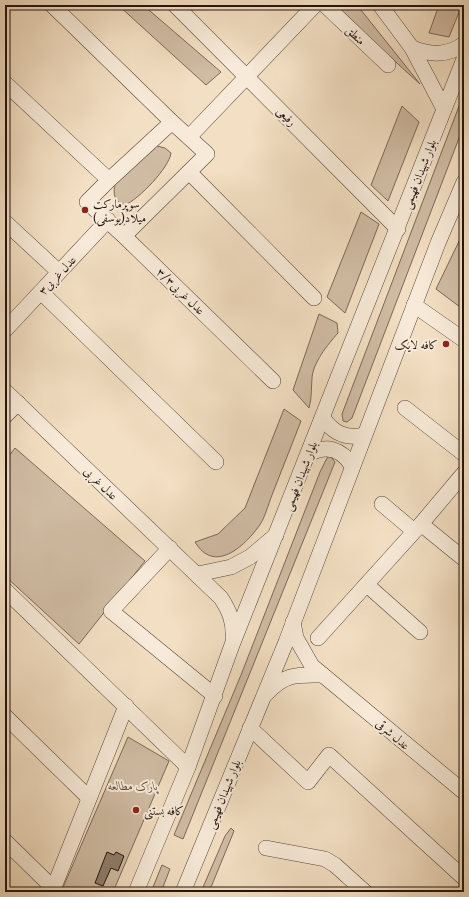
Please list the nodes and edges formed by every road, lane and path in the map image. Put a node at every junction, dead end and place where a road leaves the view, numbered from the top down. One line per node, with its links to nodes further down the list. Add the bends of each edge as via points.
1 (52, 5): 13 (street)
2 (175, 5): 10 (street, رفیعی)
3 (315, 5): 10 (street)
4 (325, 5): 9 (street, منطق)
5 (380, 5): 7 (street)
6 (464, 44): 7 (street, via 446,53 424,52)
7 (412, 48): 12 (street)
8 (464, 59): 12 (street, بلوار شهیدان فهیمی)
9 (388, 65)
10 (247, 76): 14 (street); 20 (street, رفیعی)
11 (5, 83): 16 (street)
12 (444, 110): 20 (street, بلوار شهیدان فهیمی)
13 (172, 122): 14 (street); 16 (street)
14 (189, 137): 15 (street, via 207,154)
15 (189, 172): 21 (street); 24 (street)
16 (109, 180): 18 (street, عدل غربی۳/۳, via 87,202)
17 (464, 182): 25 (street, بلوار شهیدان فهیمی)
18 (108, 220): 21 (street, عدل غربی۳/۳); 22 (street, عدل غربی۳)
19 (5, 222): 22 (street)
20 (398, 229): 33 (street, بلوار شهیدان فهیمی)
21 (124, 236): 28 (street, عدل غربی۳/۳)
22 (59, 272): 23 (street, عدل غربی۳)
23 (41, 292): 26 (street, عدل غربی۳); 37 (street)
24 (314, 298)
25 (414, 305): 27 (street); 34 (street, بلوار شهیدان فهیمی)
26 (5, 330)
27 (464, 340)
28 (273, 382)
29 (5, 391): 30 (street, عدل غربی)
30 (18, 403): 32 (street); 43 (street, عدل غربی)
31 (405, 408): 36 (street)
32 (5, 416)
33 (323, 418): 34 (street, via 327,425 340,434); 35 (street, بلوار شهیدان فهیمی)
34 (364, 435): 38 (street, بلوار شهیدان فهیمی)
35 (309, 454): 38 (street, via 318,449 329,448 343,454); 42 (street, بلوار شهیدان فهیمی)
36 (464, 454)
37 (216, 462)
38 (352, 466): 48 (street, بلوار شهیدان فهیمی)
39 (464, 473): 41 (street)
40 (382, 504): 41 (street)
41 (418, 528): 44 (street); 46 (street)
42 (278, 534): 45 (street, via 250,558 231,567); 51 (street, بلوار شهیدان فهیمی)
43 (170, 548): 45 (street, عدل غربی); 53 (street, via 111,611)
44 (464, 559)
45 (198, 574): 51 (street, عدل غربی, via 221,598 230,612 234,628)
46 (366, 585): 49 (street); 50 (street)
47 (5, 590): 55 (street)
48 (294, 622): 52 (street, عدل شرقی, via 296,638 304,655); 54 (street, بلوار شهیدان فهیمی)
49 (420, 632)
50 (318, 638)
51 (232, 645): 53 (street, بلوار شهیدان فهیمی)
52 (323, 675): 54 (street, via 289,676 275,684); 59 (street, عدل شرقی)
53 (215, 696): 58 (street, بلوار شهیدان فهیمی)
54 (263, 697): 57 (street, بلوار شهیدان فهیمی)
55 (126, 706): 58 (street); 60 (street)
56 (5, 716): 60 (street)
57 (250, 728): 63 (street, via 308,782 329,755); 66 (street, بلوار شهیدان فهیمی)
58 (188, 767): 65 (street, بلوار شهیدان فهیمی)
59 (464, 792)
60 (89, 798): 64 (street)
61 (5, 841): 64 (street)
62 (266, 848): 67 (street, via 325,859)
63 (464, 878)
64 (53, 890)
65 (136, 892)
66 (183, 892)
67 (365, 892)

